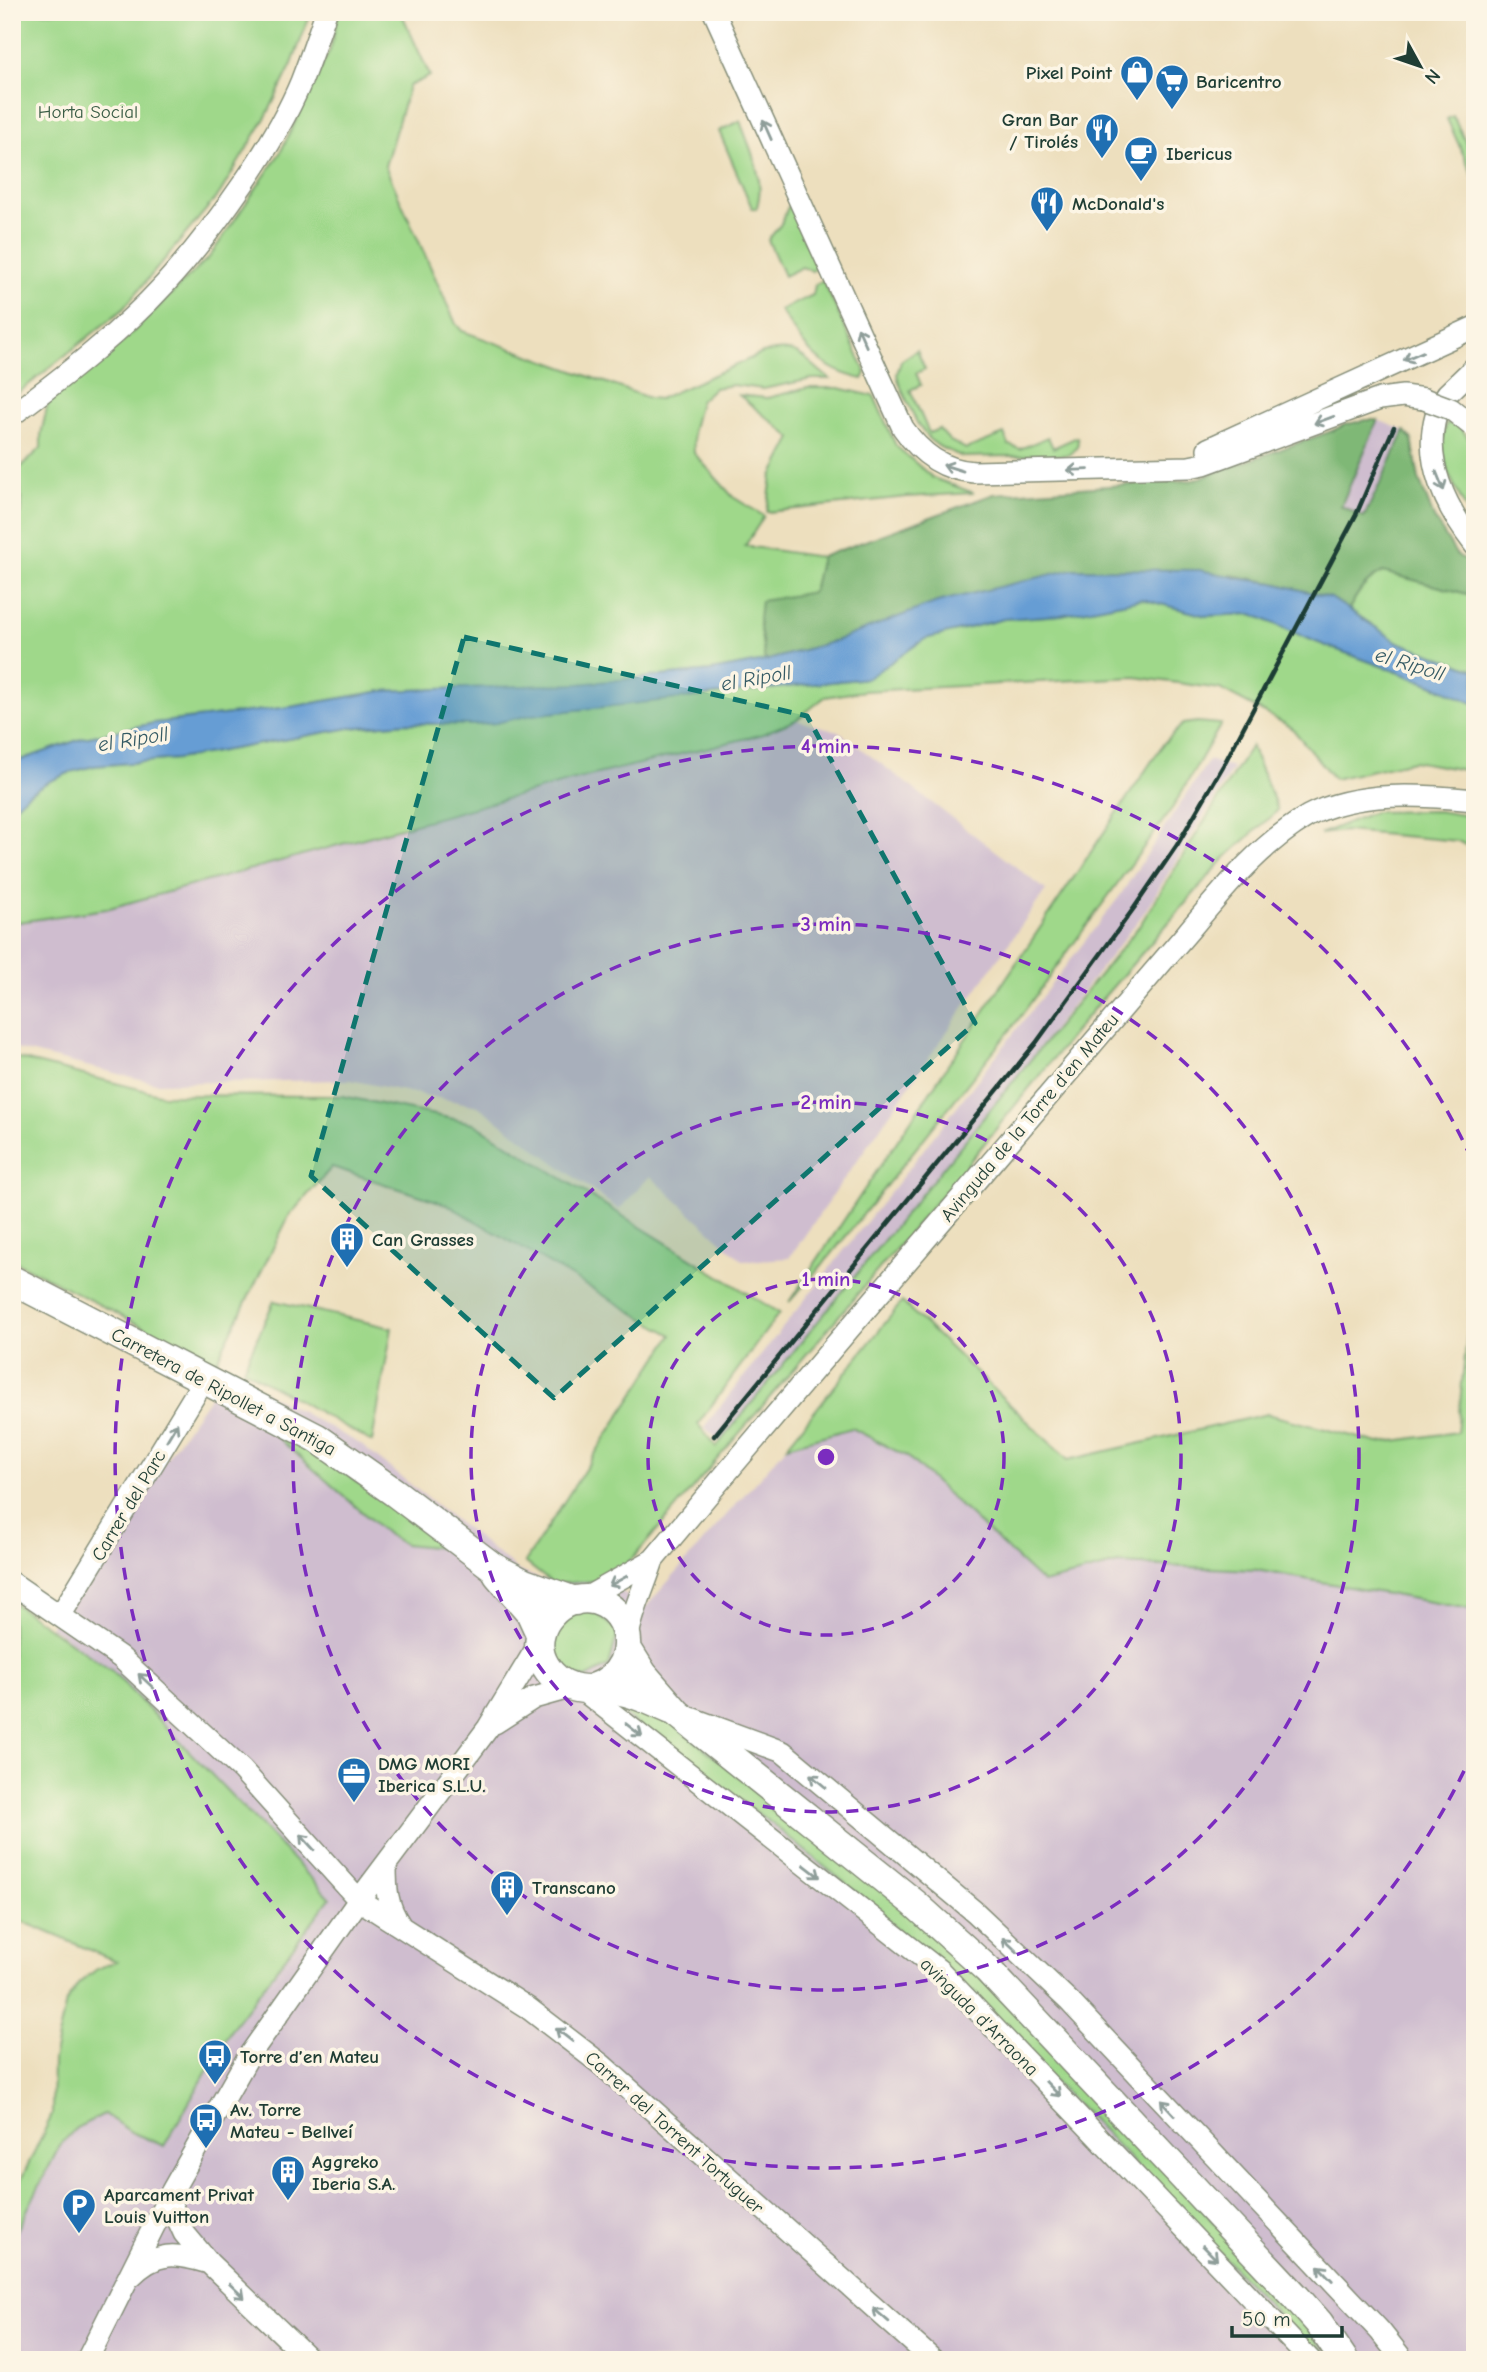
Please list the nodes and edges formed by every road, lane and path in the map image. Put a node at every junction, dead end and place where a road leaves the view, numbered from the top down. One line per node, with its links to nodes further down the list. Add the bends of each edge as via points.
1 (326, 12): 7 (street, via 282,120 206,236 124,324)
2 (714, 12): 9 (street, one-way to 2, via 963,471 939,463 920,449 894,409)
3 (1475, 327): 9 (street, one-way to 9, via 1200,453)
4 (1475, 367): 5 (street)
5 (1447, 394)
6 (1430, 407): 8 (street, bridge, via 1451,409); 9 (street, one-way to 9, via 1402,396 1380,399 1204,464); 10 (street, one-way to 10, via 1435,471 1453,512)
7 (12, 415)
8 (1473, 427)
9 (1139, 468)
10 (1475, 545)
11 (1475, 800): 14 (street, Avinguda de la Torre d'en Mateu, via 1382,796 1350,802 1312,814 1283,831 1254,857)
12 (12, 1280): 15 (main road, Carretera de Ripollet a Santiga, via 317,1438)
13 (196, 1393): 18 (street, Carrer del Parc, one-way to 13)
14 (653, 1560): 17 (street, Avinguda de la Torre d'en Mateu, one-way to 17); 20 (street, Avinguda de la Torre d'en Mateu, via 632,1613)
15 (493, 1567): 17 (main road, via 523,1583); 19 (main road, via 530,1612)
16 (12, 1583): 18 (street, Carrer del Torrent Tortuguer)
17 (578, 1600): 19 (main road, via 548,1617); 20 (main road, via 592,1600 613,1611)
18 (60, 1616): 25 (street, Carrer del Torrent Tortuguer, one-way to 18, via 242,1770 120,1657)
19 (540, 1639): 21 (main road, via 548,1671 564,1684); 23 (street)
20 (628, 1643): 21 (main road, via 616,1674); 22 (main road, via 643,1674)
21 (582, 1688): 22 (main road, via 634,1695); 23 (street, via 534,1698); 33 (street, avinguda d'Arraona, one-way to 33, via 940,1971)
22 (677, 1713): 34 (main road, via 914,1903 980,1962 1296,2297); 35 (street, one-way to 22, via 1070,2001 975,1912 783,1752)
23 (488, 1728): 24 (street)
24 (386, 1864): 25 (street); 26 (street, via 390,1911)
25 (359, 1900): 26 (street, Carrer del Torrent Tortuguer); 27 (street, via 247,2057)
26 (401, 1927): 32 (street, Carrer del Torrent Tortuguer, one-way to 26, via 602,2065 528,2008)
27 (168, 2198): 28 (street, via 184,2233); 29 (street)
28 (209, 2263): 29 (street, via 168,2255 145,2262); 31 (street, one-way to 31)
29 (124, 2283): 30 (street)
30 (87, 2360)
31 (310, 2360)
32 (933, 2360)
33 (1310, 2360)
34 (1344, 2360)
35 (1403, 2360)

